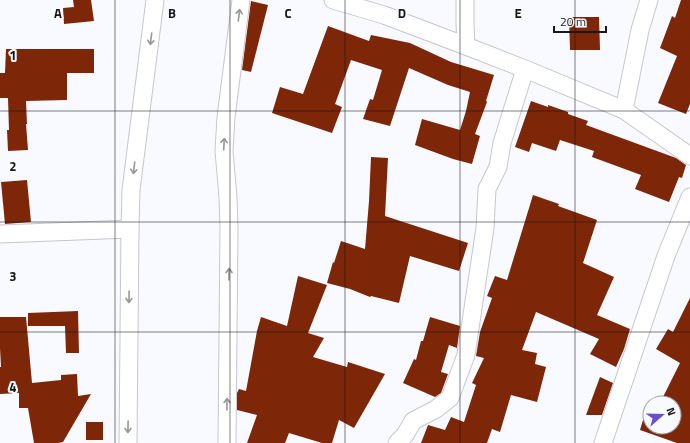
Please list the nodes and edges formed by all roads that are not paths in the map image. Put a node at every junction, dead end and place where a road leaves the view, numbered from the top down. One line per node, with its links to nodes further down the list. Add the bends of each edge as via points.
1 (156, 0): 11 (street, one-way to 11, via 131,190)
2 (240, 0): 14 (street, one-way to 2, via 229,228 224,151)
3 (333, 0): 6 (street, via 384,15)
4 (465, 0): 6 (street)
5 (649, 0): 8 (street, via 640,30)
6 (466, 46): 7 (street)
7 (526, 69): 8 (street); 15 (street, via 502,143 498,166 487,190 485,228 466,355 450,398 413,421)
8 (624, 110): 9 (street)
9 (690, 156)
10 (690, 197): 16 (street, via 666,256)
11 (130, 229): 12 (street); 13 (street, one-way to 13)
12 (0, 234)
13 (128, 443)
14 (226, 443)
15 (397, 443)
16 (603, 443)

